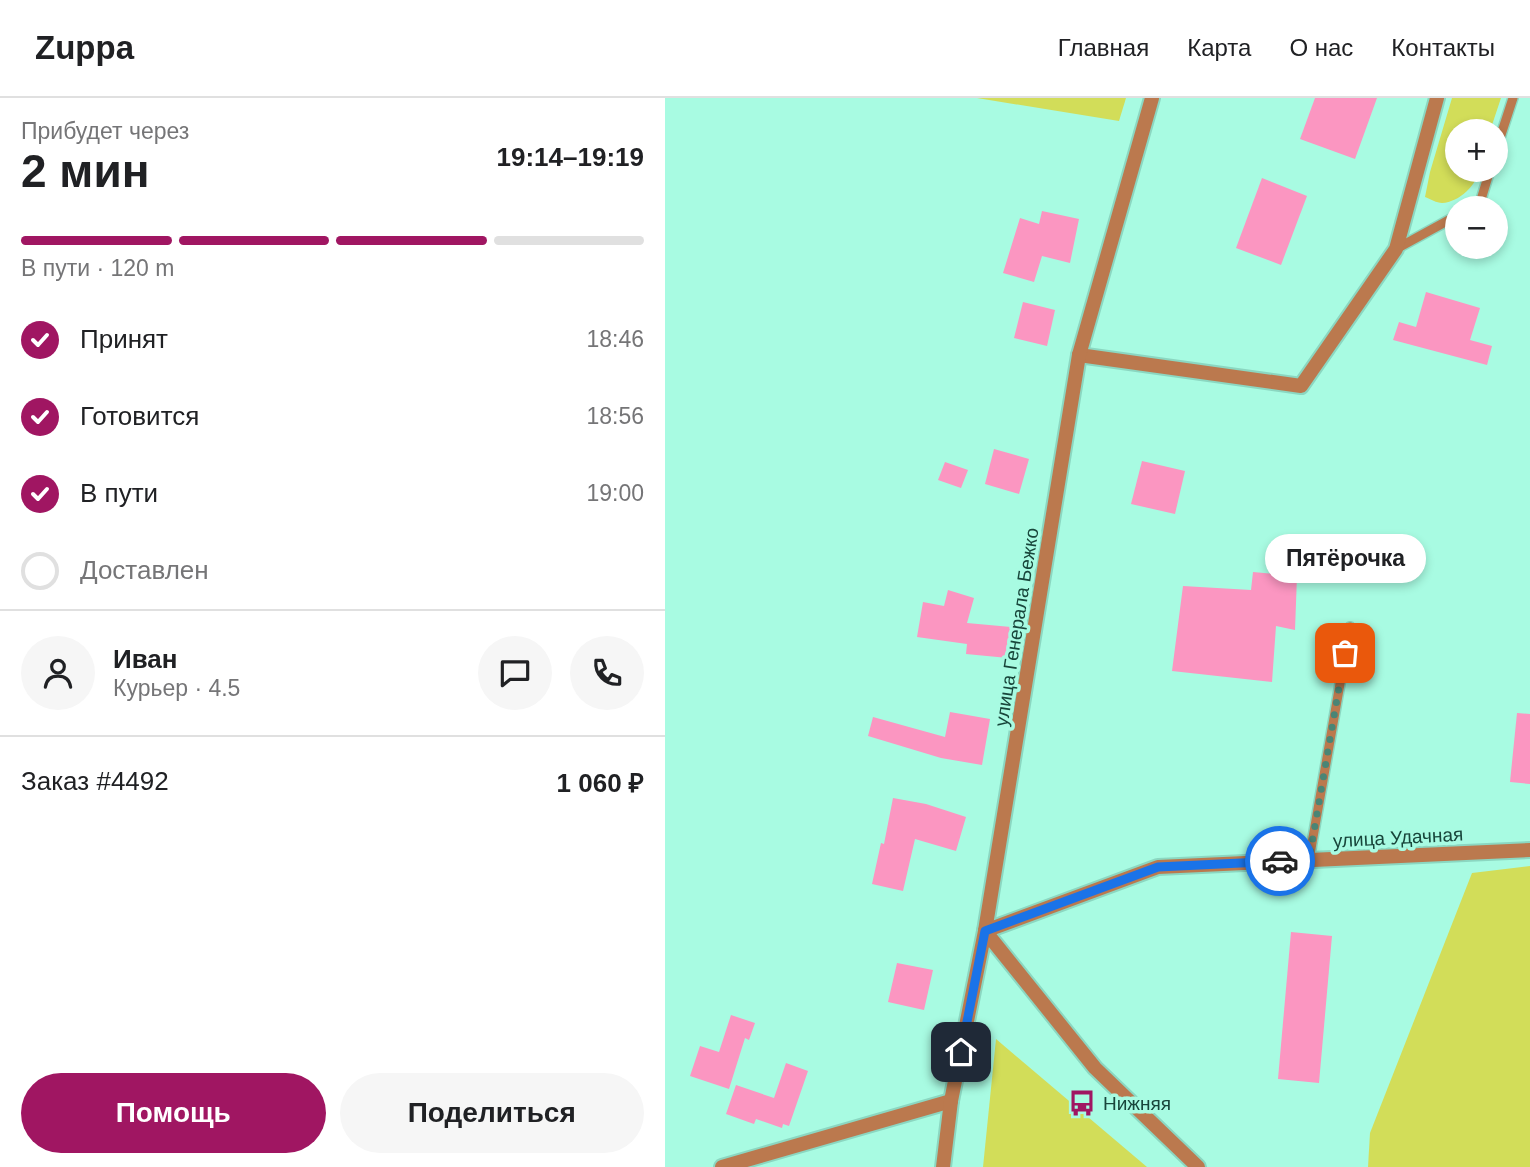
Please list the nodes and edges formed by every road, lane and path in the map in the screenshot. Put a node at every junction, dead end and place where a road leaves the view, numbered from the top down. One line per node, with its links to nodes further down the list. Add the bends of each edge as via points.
1 (1152, 98): 7 (street, улица Генерала Бежко)
2 (1437, 98): 6 (street)
3 (1513, 98): 4 (lane)
4 (1506, 119)
5 (1445, 222): 6 (lane)
6 (1396, 249): 7 (street, via 1301,386)
7 (1079, 355): 11 (street, улица Генерала Бежко)
8 (1350, 627): 10 (lane)
9 (1530, 850): 10 (street, улица Удачная)
10 (1309, 860): 11 (street, улица Удачная, via 1158,867)
11 (985, 931): 12 (street, улица Генерала Бежко); 15 (street, via 1095,1068)
12 (951, 1101): 13 (street); 14 (street, улица Генерала Бежко)
13 (723, 1167)
14 (943, 1167)
15 (1198, 1167)

